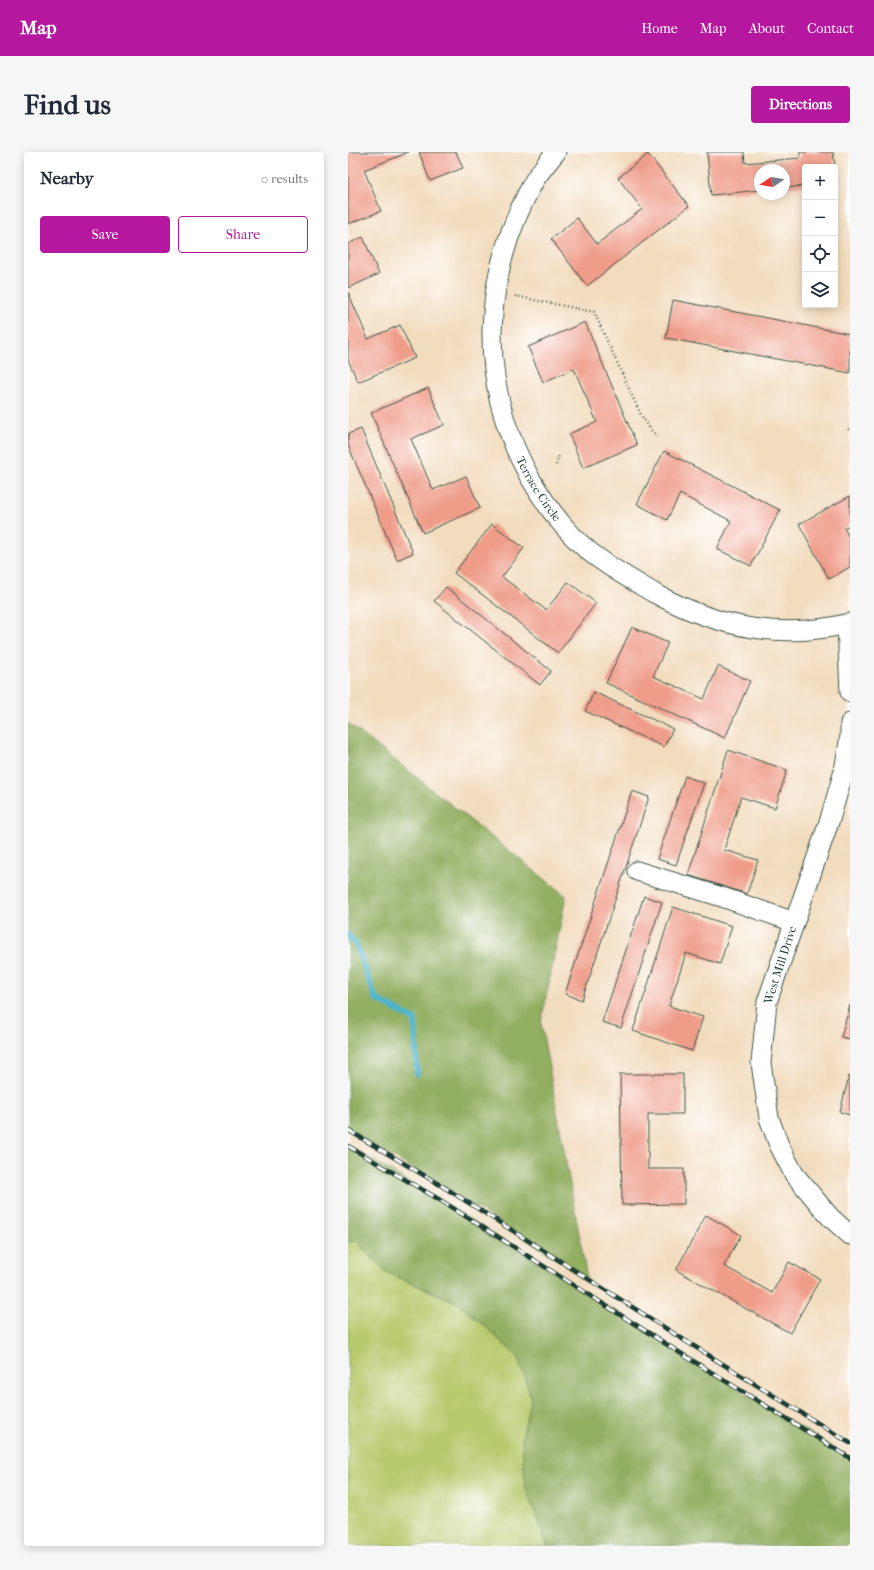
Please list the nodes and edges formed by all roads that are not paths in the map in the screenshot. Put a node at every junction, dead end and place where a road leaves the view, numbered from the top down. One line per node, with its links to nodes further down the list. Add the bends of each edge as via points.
1 (556, 152): 2 (street, Terrace Circle, via 535,180 511,229 496,282 492,332 493,365 501,406 517,454 541,498 589,551 613,569 670,601 706,617 747,628 777,631 816,630)
2 (848, 623): 3 (street)
3 (850, 692)
4 (850, 723): 6 (street, West Mill Drive, via 844,771)
5 (637, 871): 6 (street)
6 (794, 922): 7 (street, West Mill Drive, via 767,1002 761,1063 769,1118 794,1174 830,1217)
7 (850, 1235)

